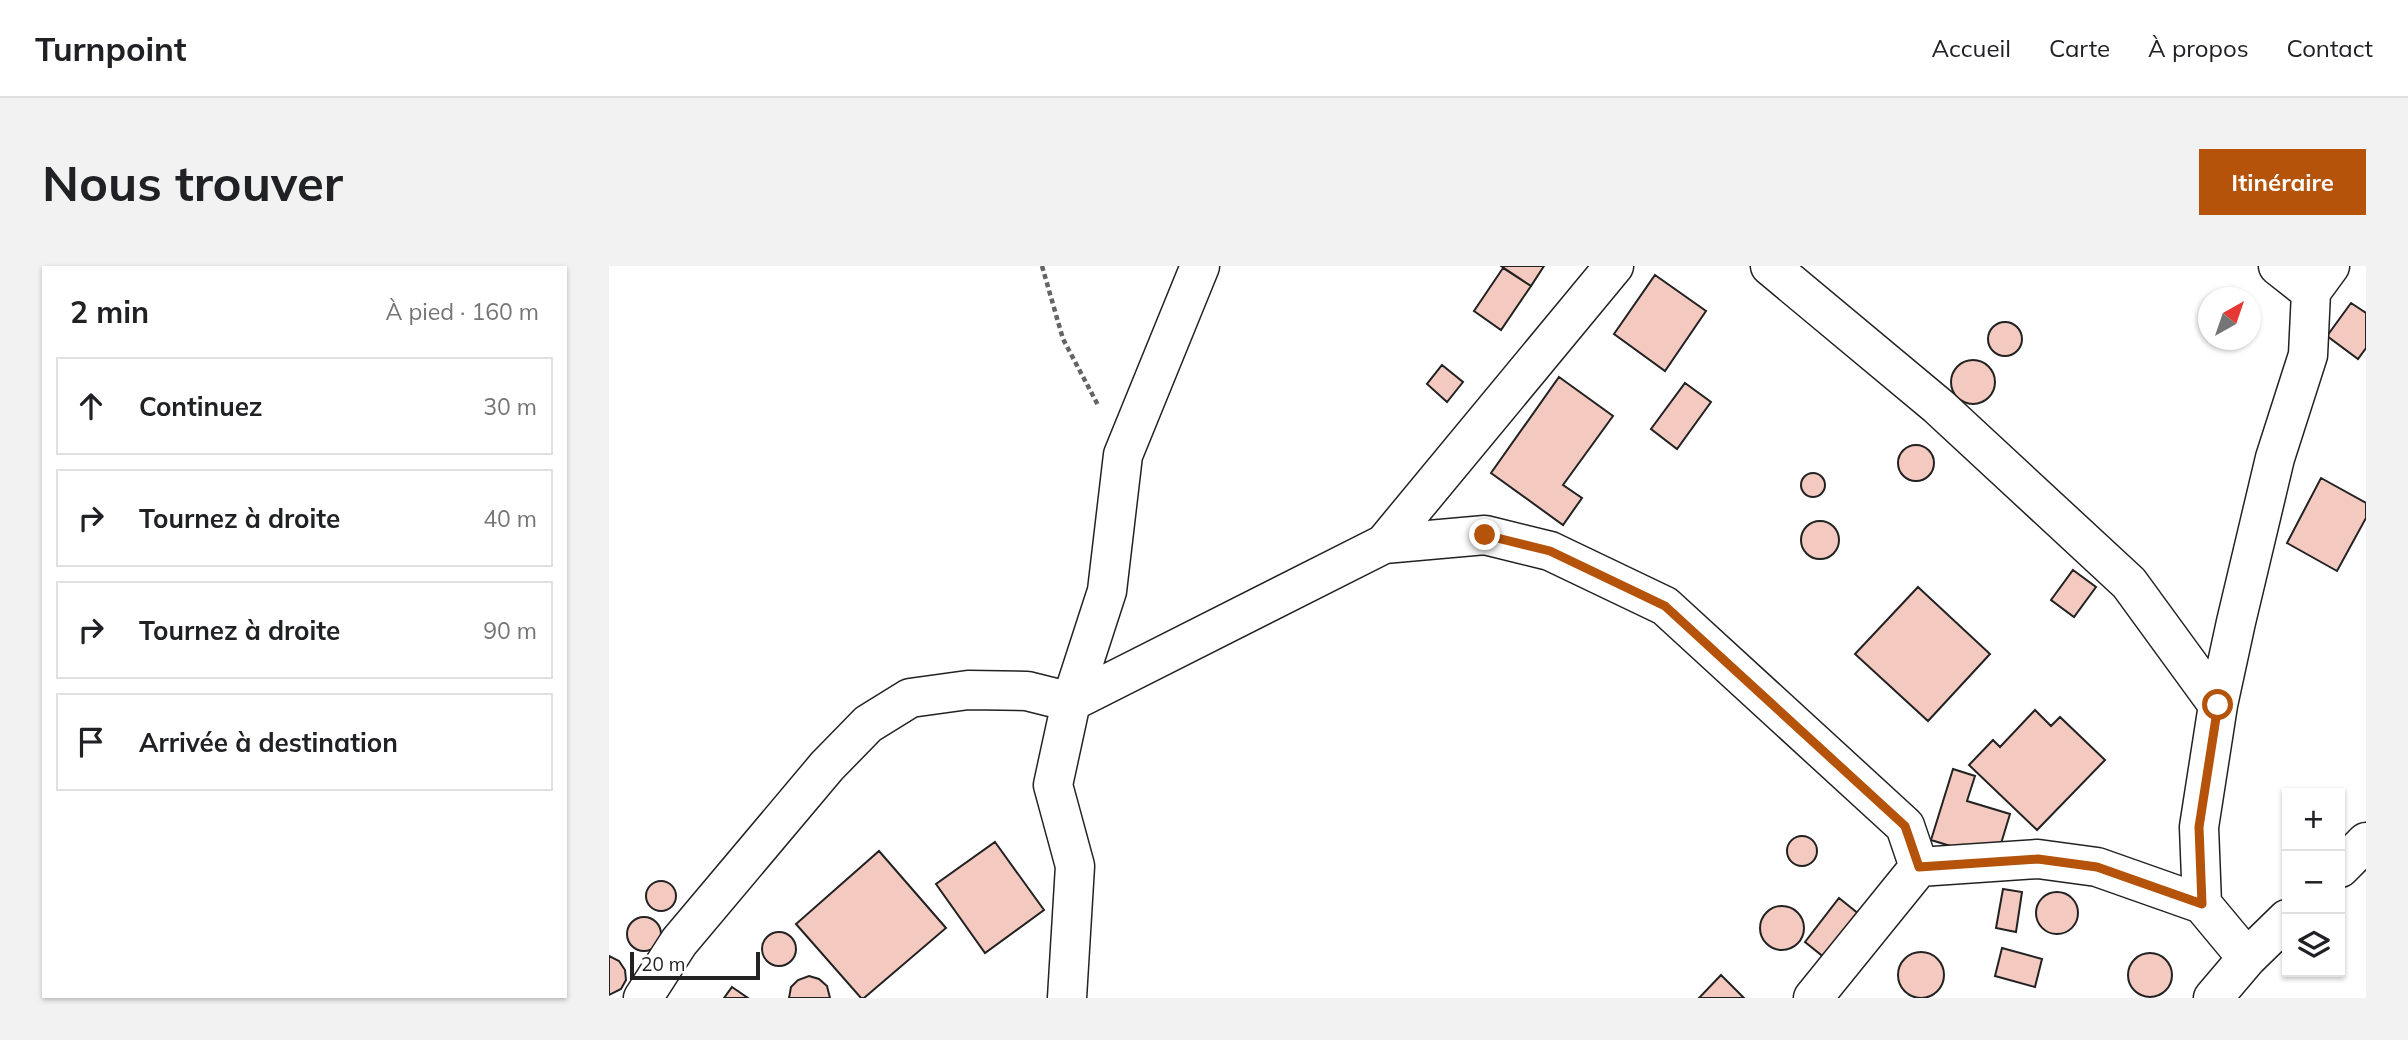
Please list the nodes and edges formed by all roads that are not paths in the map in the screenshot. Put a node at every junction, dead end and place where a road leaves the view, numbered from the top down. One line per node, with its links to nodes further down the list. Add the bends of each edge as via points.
1 (1200, 266): 7 (street, via 1123,455 1107,591)
2 (1614, 266): 6 (street)
3 (1770, 266): 8 (street, via 1938,407 2129,583)
4 (2278, 266): 5 (street)
5 (2321, 279): 8 (street, via 2308,355 2276,458)
6 (1384, 544): 7 (street); 11 (street, via 1485,535 1550,551 1665,606 1905,826)
7 (1071, 702): 15 (street, via 1027,691 968,690 910,698 868,724 679,942); 16 (street, via 1053,785 1075,866)
8 (2218, 705): 12 (street, via 2199,827)
9 (2366, 842): 10 (street)
10 (2345, 863)
11 (1919, 867): 12 (street, via 2038,859 2097,867); 17 (street)
12 (2202, 904): 14 (street)
13 (2282, 924): 14 (street)
14 (2247, 958): 18 (street)
15 (643, 998)
16 (1067, 998)
17 (1813, 998)
18 (2213, 998)

